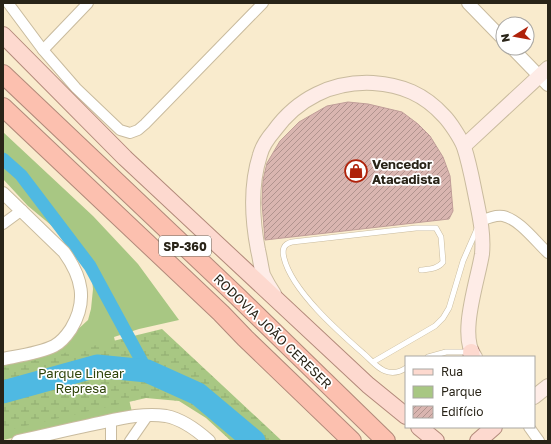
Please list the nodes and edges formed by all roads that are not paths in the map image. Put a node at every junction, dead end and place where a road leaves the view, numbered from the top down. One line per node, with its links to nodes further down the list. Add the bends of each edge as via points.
1 (8, 3): 7 (street)
2 (88, 3): 7 (street)
3 (263, 3): 7 (street, via 145,124 130,133 120,130 76,88)
4 (468, 3): 5 (street)
5 (495, 31)
6 (3, 35): 19 (main road, via 126,158)
7 (43, 50)
8 (521, 56): 10 (street)
9 (3, 74): 40 (highway, RODOVIA JOÃO CERESER / SP-360, via 232,290)
10 (545, 76): 12 (main road)
11 (3, 107): 20 (highway, RODOVIA JOÃO CERESER / SP-360)
12 (464, 146): 15 (main road); 19 (main road, via 444,116 426,100 407,89 387,84 366,83 326,90 296,106 269,136 260,154 254,179 255,232 264,275)
13 (3, 192): 14 (street)
14 (22, 210): 16 (street); 23 (street, via 70,261 79,279 80,308 77,320 55,346)
15 (481, 220): 17 (street, via 502,216 511,219); 21 (main road, via 482,253 468,325 468,341); 24 (lane, via 443,318 435,326)
16 (3, 224)
17 (548, 253)
18 (422, 270): 24 (lane, via 440,266 443,262 441,237 436,228 292,242 287,243 284,248 283,253 291,277 318,311)
19 (277, 300): 28 (main road, via 368,385)
20 (245, 338): 38 (highway, via 305,409); 39 (highway, RODOVIA JOÃO CERESER / SP-360)
21 (473, 355): 22 (lane, via 446,352)
22 (432, 356)
23 (3, 359)
24 (373, 362): 25 (lane, via 385,371 394,373)
25 (405, 368)
26 (548, 386): 27 (main road)
27 (535, 396)
28 (402, 411)
29 (148, 415): 30 (street); 36 (street); 37 (street, via 168,416)
30 (110, 421): 34 (street); 35 (street)
31 (420, 428): 41 (main road)
32 (493, 428): 42 (main road)
33 (530, 428): 43 (street)
34 (18, 441)
35 (111, 441)
36 (130, 441)
37 (209, 441)
38 (336, 441)
39 (352, 441)
40 (386, 441)
41 (436, 441)
42 (478, 441)
43 (539, 441)

